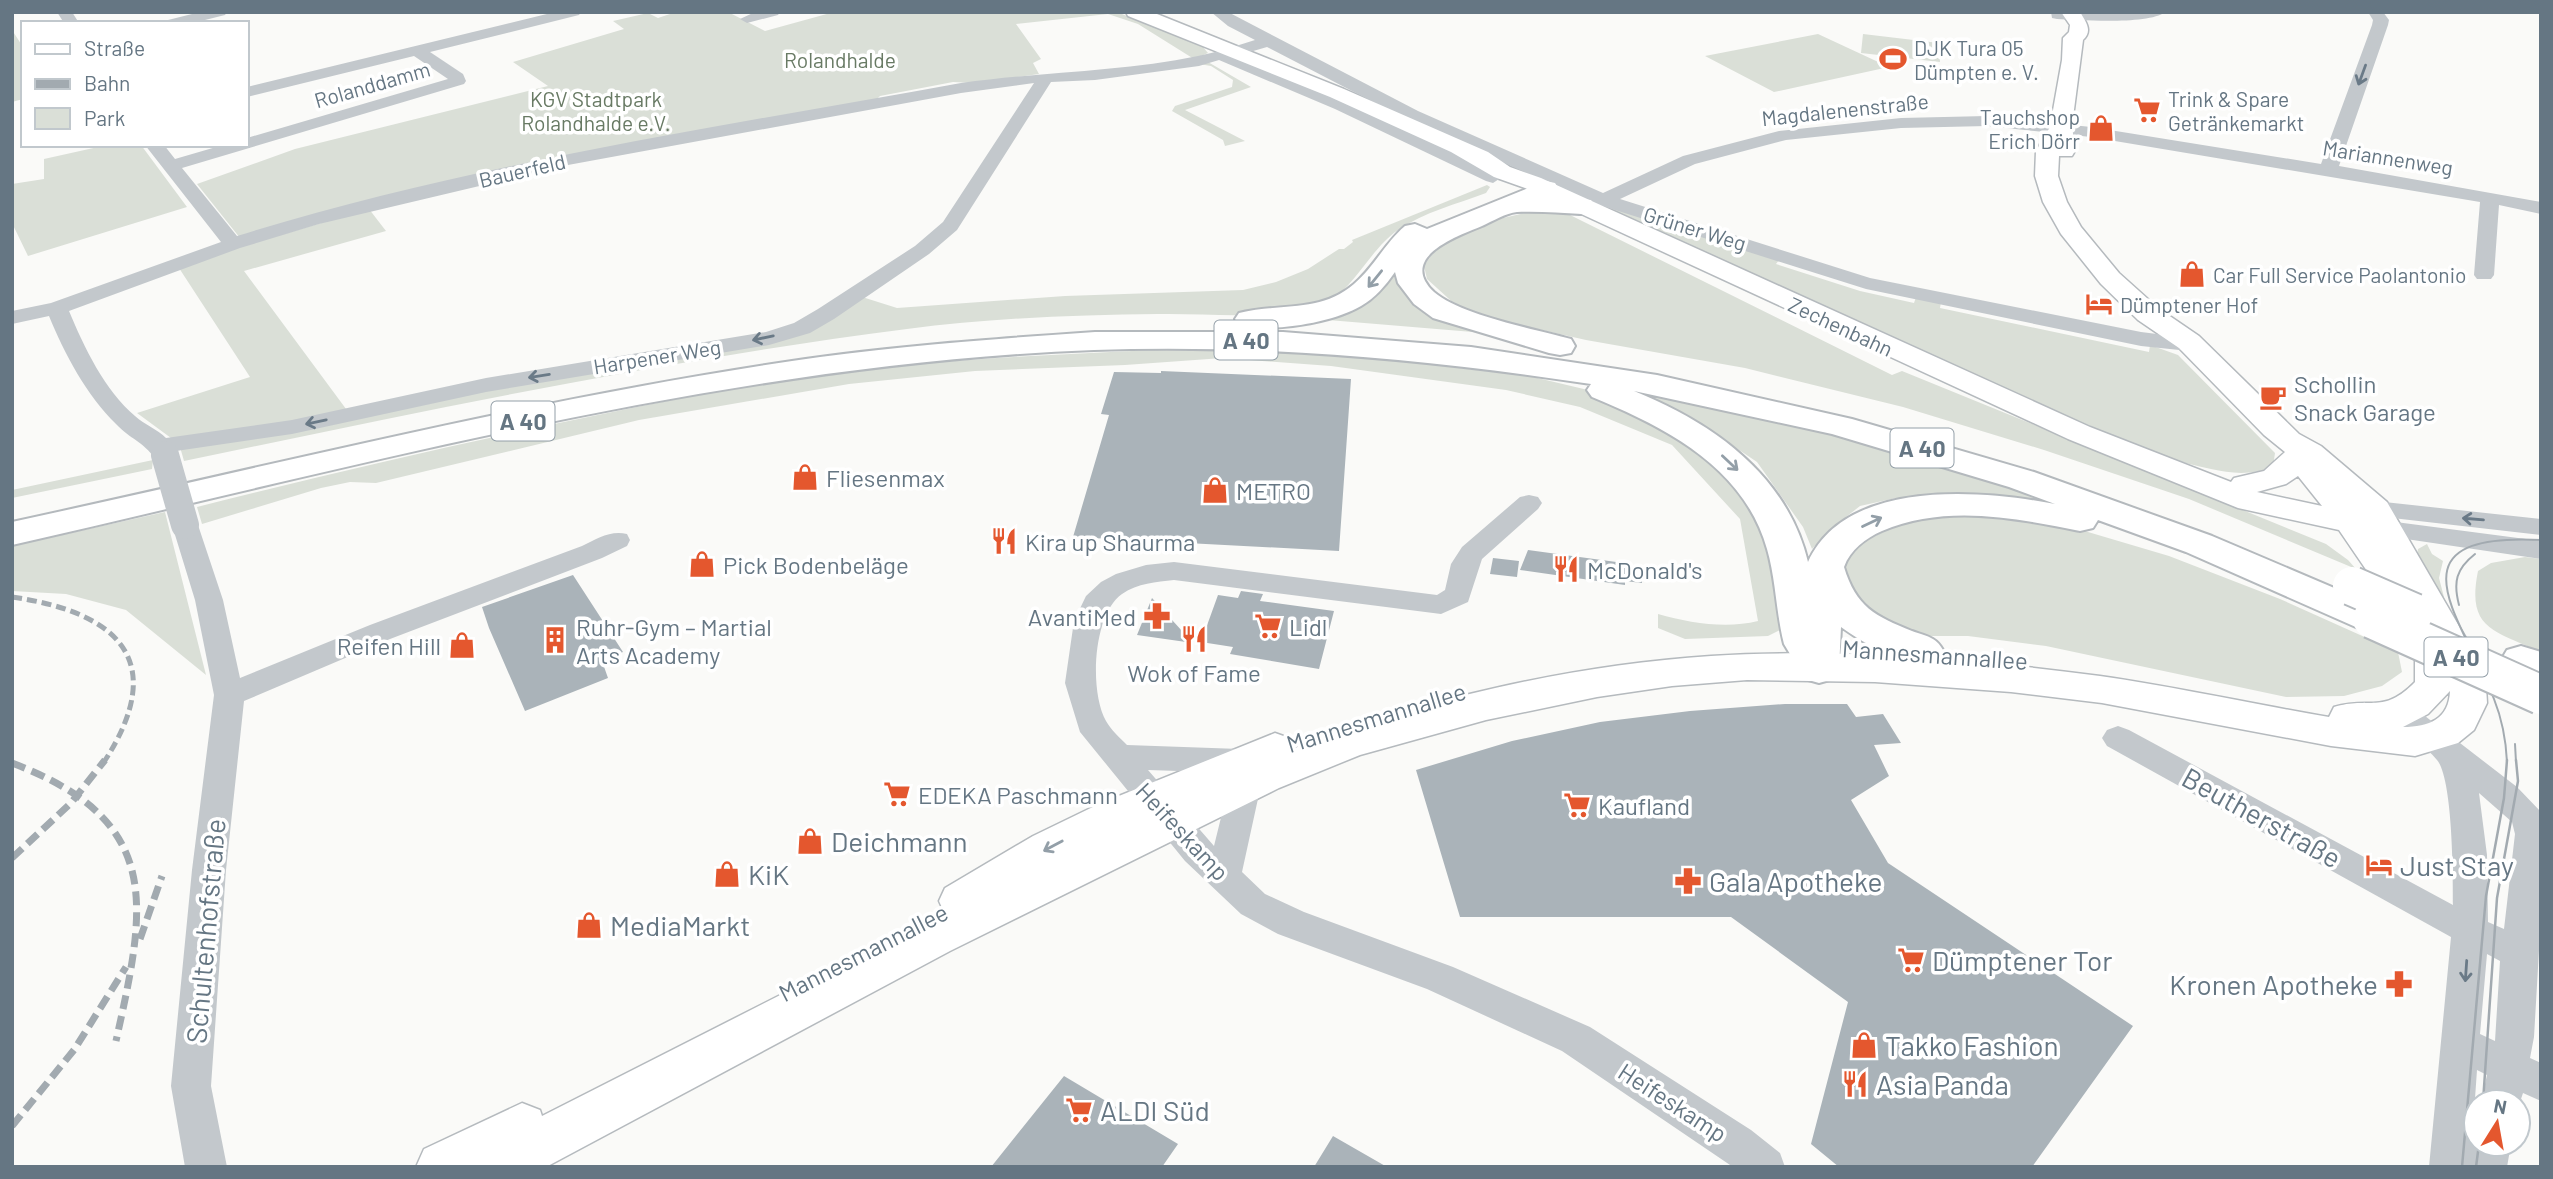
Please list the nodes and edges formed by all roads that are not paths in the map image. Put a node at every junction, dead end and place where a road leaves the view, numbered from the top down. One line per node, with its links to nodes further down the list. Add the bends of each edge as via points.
1 (220, 12): 10 (street)
2 (574, 12): 12 (street)
3 (773, 12): 9 (street)
4 (1135, 12): 13 (main road, Zechenbahn)
5 (1218, 12): 11 (street, Grüner Weg)
6 (2158, 12): 8 (street)
7 (2375, 12): 23 (street, one-way to 23, via 2380,25)
8 (2067, 18): 17 (main road, via 2070,74)
9 (747, 19)
10 (182, 21)
11 (1270, 41): 13 (street, Bauerfeld); 27 (street, Grüner Weg)
12 (416, 50): 16 (street); 18 (street, Rolanddamm, via 458,81)
13 (1229, 54): 14 (main road, Zechenbahn); 15 (street, Bauerfeld, via 1096,75)
14 (1266, 69): 21 (main road, Zechenbahn); 25 (street)
15 (1046, 78): 29 (street, Bauerfeld, via 939,92 602,152 330,215); 38 (street, Harpener Weg, one-way to 38, via 950,226 922,250 802,328 769,338 486,385)
16 (248, 92)
17 (2060, 128): 23 (street, Mariannenweg); 27 (street, Magdalenenstraße, via 1943,122 1785,135 1689,160); 34 (main road, via 2066,141 2063,172 2083,222 2157,302)
18 (248, 144)
19 (156, 147): 22 (street)
20 (238, 147): 22 (street, Rolanddamm)
21 (1460, 149): 24 (main road, Zechenbahn); 25 (main road, Zechenbahn)
22 (170, 166): 29 (street)
23 (2328, 170): 26 (street, Mariannenweg)
24 (1539, 186): 25 (highway); 27 (main road, Zechenbahn)
25 (1501, 187): 27 (highway, via 1531,203); 33 (highway, one-way to 33, via 1412,234 1363,293 1346,303 1289,317); 36 (highway, via 1415,252 1409,269 1412,283 1444,312)
26 (2490, 197): 28 (street, Mariannenweg); 30 (street)
27 (1592, 203): 34 (street, Grüner Weg, via 1866,283 2153,341); 39 (main road, Zechenbahn, via 1933,368 2151,462)
28 (2541, 208)
29 (233, 244): 32 (street, Bauerfeld)
30 (2484, 275)
31 (12, 318): 32 (street, Bauerfeld)
32 (61, 318): 38 (street, via 122,419 152,436)
33 (1175, 324): 36 (highway, A 40, via 1390,332); 41 (highway, A 40, via 973,333 753,360 596,388)
34 (2182, 337): 37 (main road)
35 (1451, 352): 43 (highway, A 40, via 1253,340 1148,340 910,354 793,370 365,452); 45 (highway, A 40, via 1643,381 1872,433 2138,519 2272,572); 49 (highway, one-way to 49, via 1595,386 1639,404 1711,445 1748,479 1773,512 1786,547 1799,626)
36 (1616, 360): 45 (highway, A 40, via 1778,393 1969,444 2204,525)
37 (2292, 449): 39 (main road, via 2284,475); 45 (main road, via 2310,453 2357,491)
38 (164, 451): 51 (street, Schultenhofstraße, bridge, via 209,600)
39 (2247, 493): 45 (main road); 45 (main road, Zechenbahn)
40 (1529, 503): 56 (street, Heifeskamp, via 1472,553 1458,595 1441,605 1174,571 1146,574 1111,588 1088,621 1080,683 1091,724)
41 (12, 515)
42 (2541, 527): 45 (street, one-way to 45)
43 (12, 534)
44 (617, 540): 51 (street)
45 (2364, 547): 46 (street); 47 (highway, one-way to 45, via 1829,555 1848,534 1879,518 1959,503 2007,506 2080,520 2186,552); 50 (highway, A 40, bridge); 52 (highway, A 40, bridge); 53 (main road, via 2400,594 2433,657 2434,686 2414,709); 55 (main road, via 2466,671 2470,705)
46 (2541, 550)
47 (1825, 567): 48 (highway, via 1836,598 1852,616 1871,629); 49 (highway)
48 (1923, 650): 49 (main road, Mannesmannallee); 53 (main road, Mannesmannallee, via 2062,664 2317,714 2353,718)
49 (1816, 654): 55 (main road, Mannesmannallee, via 2144,696 2324,731); 57 (main road, Mannesmannallee, via 1783,667 1604,681 1533,695)
50 (2531, 664)
51 (229, 695): 66 (street, Schultenhofstraße, via 191,1086)
52 (2541, 695)
53 (2401, 714): 55 (street)
54 (2118, 738): 62 (street, Beutherstraße)
55 (2443, 748): 58 (street); 59 (street)
56 (1116, 757): 57 (street); 60 (street, Heifeskamp)
57 (1242, 773): 60 (main road, Mannesmannallee); 61 (street)
58 (2465, 795): 59 (street); 62 (street, via 2470,838)
59 (2505, 796): 63 (street, via 2524,813 2532,834)
60 (1162, 810): 61 (street, Heifeskamp); 67 (main road, Mannesmannallee, one-way to 67, via 1048,848 939,915); 68 (main road, Mannesmannallee)
61 (1224, 877): 69 (street, Heifeskamp, via 1253,904 1291,923 1440,978 1576,1039)
62 (2469, 930): 63 (street, Beutherstraße); 64 (street, one-way to 64)
63 (2519, 953): 65 (street)
64 (2461, 1043): 65 (street); 70 (street)
65 (2517, 1084)
66 (206, 1167)
67 (442, 1167)
68 (496, 1167)
69 (1765, 1167)
70 (2450, 1167)

